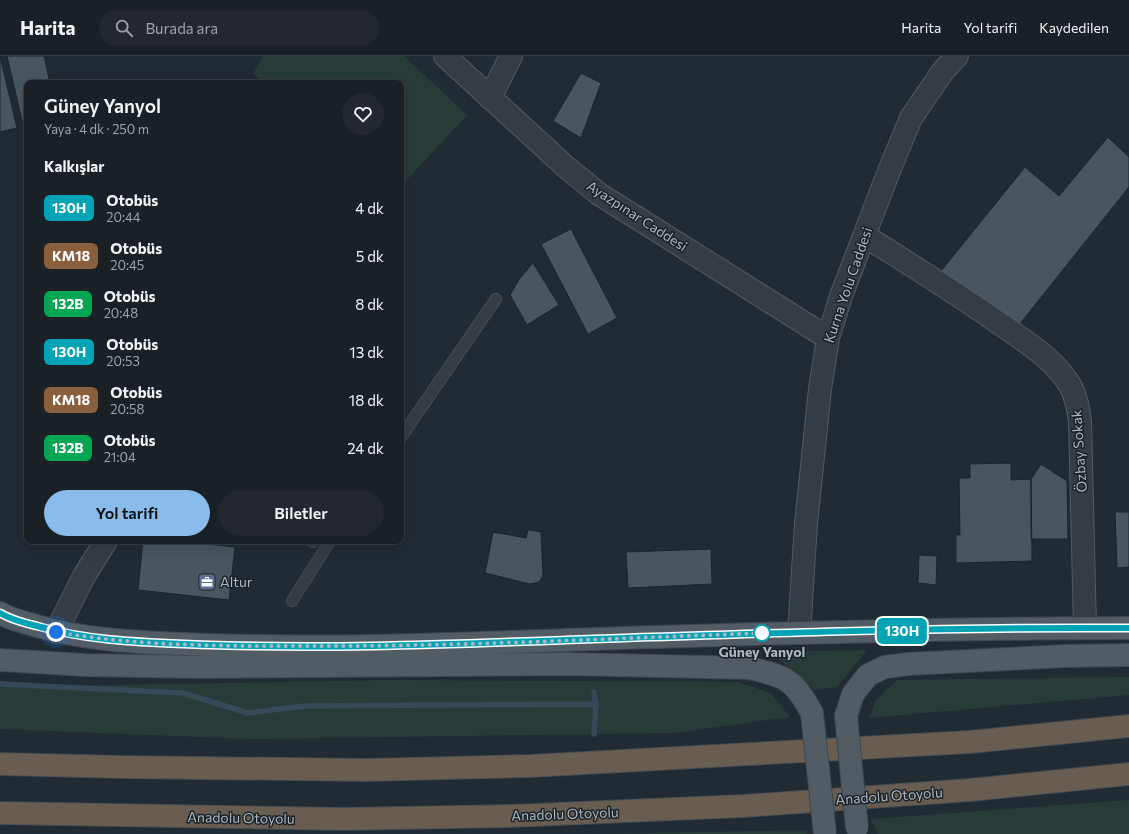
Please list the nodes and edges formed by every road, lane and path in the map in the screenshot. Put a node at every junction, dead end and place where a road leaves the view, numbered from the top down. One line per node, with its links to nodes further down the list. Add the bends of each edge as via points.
1 (445, 56): 4 (street, Ayazpınar Caddesi)
2 (511, 56): 4 (street)
3 (957, 56): 5 (street, Kurna Yolu Caddesi, via 942,71 911,118)
4 (490, 98): 7 (street, Ayazpınar Caddesi, via 599,194)
5 (865, 236): 7 (street, Kurna Yolu Caddesi, via 841,296); 13 (street, Özbay Sokak, via 1033,347 1058,369 1072,388 1080,421)
6 (496, 299): 8 (lane)
7 (828, 338): 16 (street, Kurna Yolu Caddesi, via 806,524)
8 (404, 433)
9 (104, 544): 15 (street, via 84,576)
10 (328, 544): 11 (lane)
11 (292, 601)
12 (0, 613): 15 (main road)
13 (1085, 628): 14 (main road); 16 (main road)
14 (1129, 628)
15 (56, 632): 17 (main road, via 138,642 227,646 367,647)
16 (799, 632): 17 (main road)
17 (475, 644): 20 (main road)
18 (1129, 655): 25 (main road, bridge, via 908,664 885,668 868,675 853,694 846,716)
19 (0, 660): 20 (main road, via 85,665)
20 (289, 667): 26 (main road, bridge, via 568,664 749,668 771,672 788,680 800,692 812,713)
21 (1129, 726): 22 (highway, via 970,742 530,766 366,770)
22 (0, 764)
23 (1129, 774): 24 (highway, Anadolu Otoyolu, via 970,790 751,805 511,816 336,819)
24 (0, 813)
25 (857, 831)
26 (825, 834)

